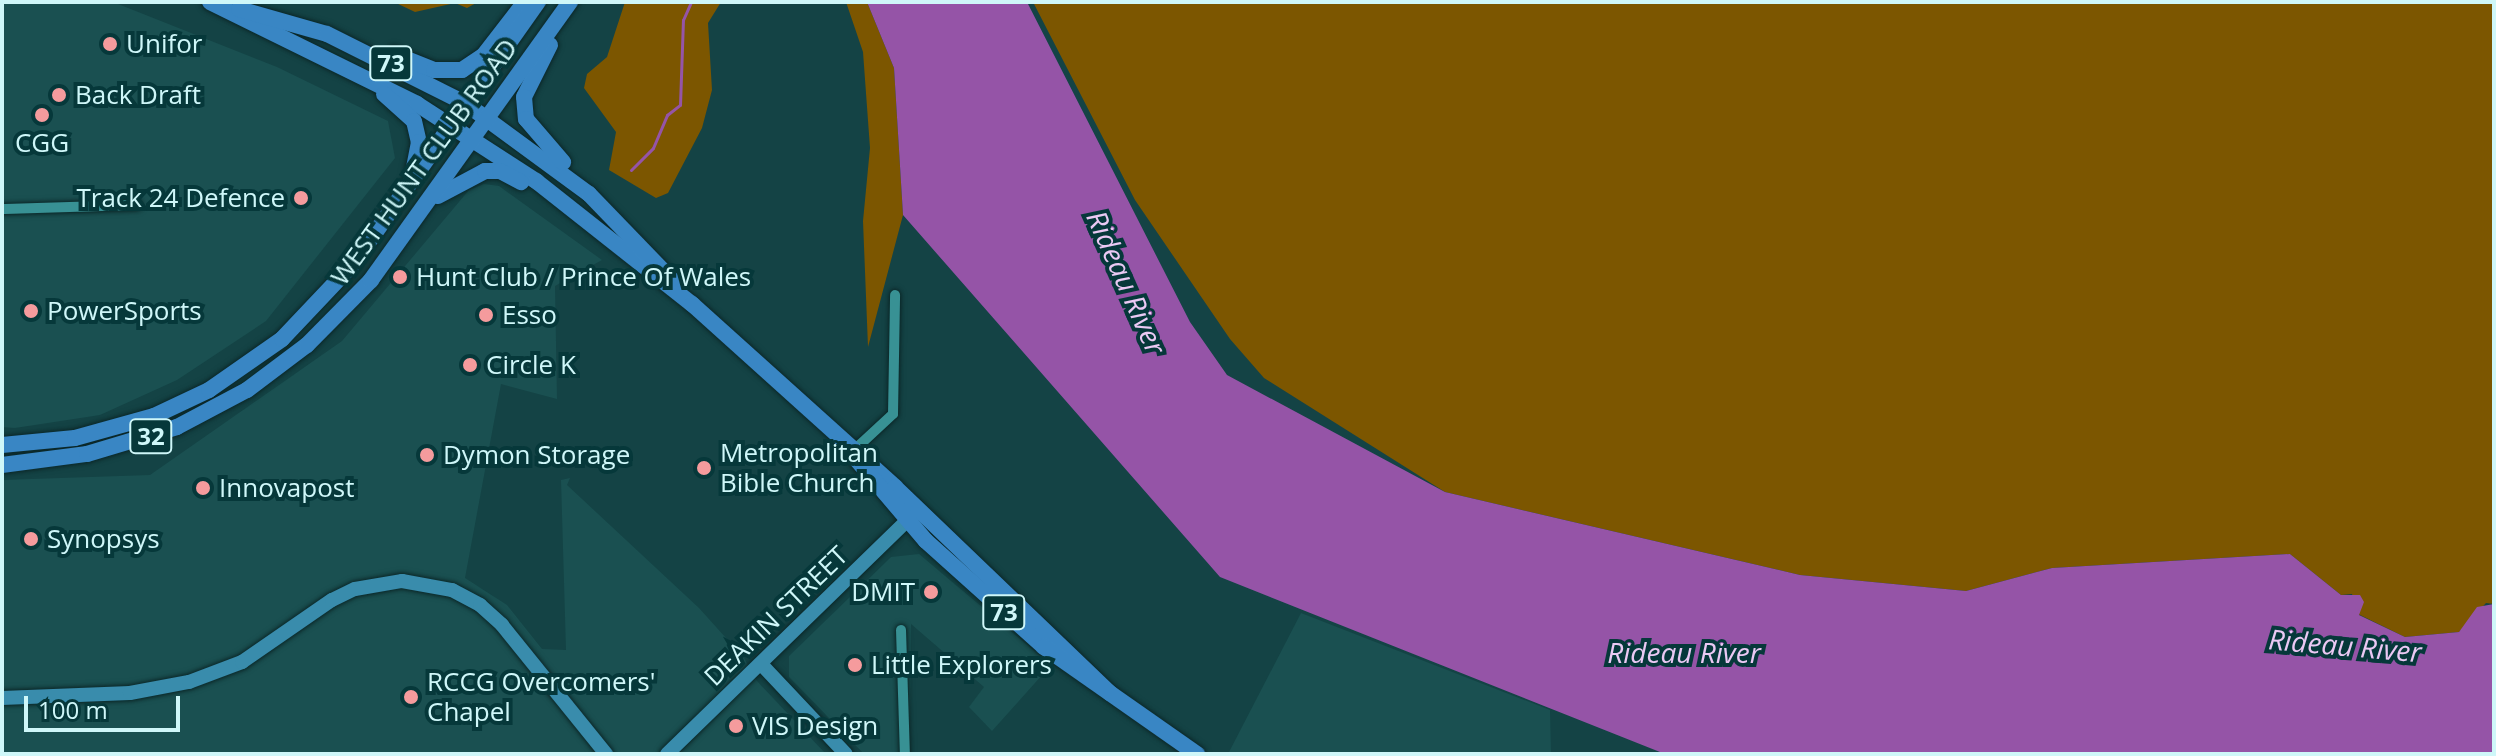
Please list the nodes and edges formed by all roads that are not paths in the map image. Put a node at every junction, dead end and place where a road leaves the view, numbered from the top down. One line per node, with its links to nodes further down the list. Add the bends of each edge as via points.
1 (210, 2): 5 (main road, 73); 6 (main road, 73)
2 (525, 2): 5 (main road, via 484,55 454,72)
3 (538, 2): 7 (main road, WEST HUNT CLUB ROAD / 32)
4 (572, 2): 8 (main road, WEST HUNT CLUB ROAD / 32); 12 (main road, via 524,97 526,119 535,134)
5 (327, 34): 7 (main road, 73)
6 (361, 76): 9 (main road, 73); 11 (main road, via 414,121 419,142)
7 (465, 103): 8 (main road, 73); 9 (main road, WEST HUNT CLUB ROAD / 32)
8 (488, 119): 10 (main road, WEST HUNT CLUB ROAD / 32); 12 (main road, 73)
9 (451, 123): 10 (main road, 73); 11 (main road, WEST HUNT CLUB ROAD / 32)
10 (475, 138): 13 (main road, WEST HUNT CLUB ROAD / 32); 16 (main road, 73)
11 (410, 184): 21 (main road, WEST HUNT CLUB ROAD / 32, via 337,283 292,330 239,372 191,400 117,428)
12 (589, 194): 17 (main road, 73)
13 (433, 199): 16 (main road, via 463,180 495,170); 23 (main road, WEST HUNT CLUB ROAD / 32, via 344,311 247,390 177,427 130,443 67,459)
14 (137, 205): 15 (street)
15 (2, 209)
16 (569, 211): 18 (main road, 73)
17 (612, 215): 18 (main road, via 597,215); 20 (main road, 73)
18 (586, 223): 20 (main road, 73)
19 (895, 295): 22 (street, via 893,414)
20 (692, 304): 22 (main road, 73)
21 (2, 445)
22 (852, 452): 24 (main road, 73)
23 (2, 465)
24 (912, 516): 26 (street, DEAKIN STREET); 32 (main road, 73, via 1110,693)
25 (901, 630): 31 (street)
26 (762, 665): 29 (street, DEAKIN STREET); 30 (street)
27 (2, 698): 28 (street, via 130,693 189,682 242,662 355,589 402,581 452,590 480,605)
28 (606, 754)
29 (667, 754)
30 (846, 754)
31 (905, 754)
32 (1197, 754)

